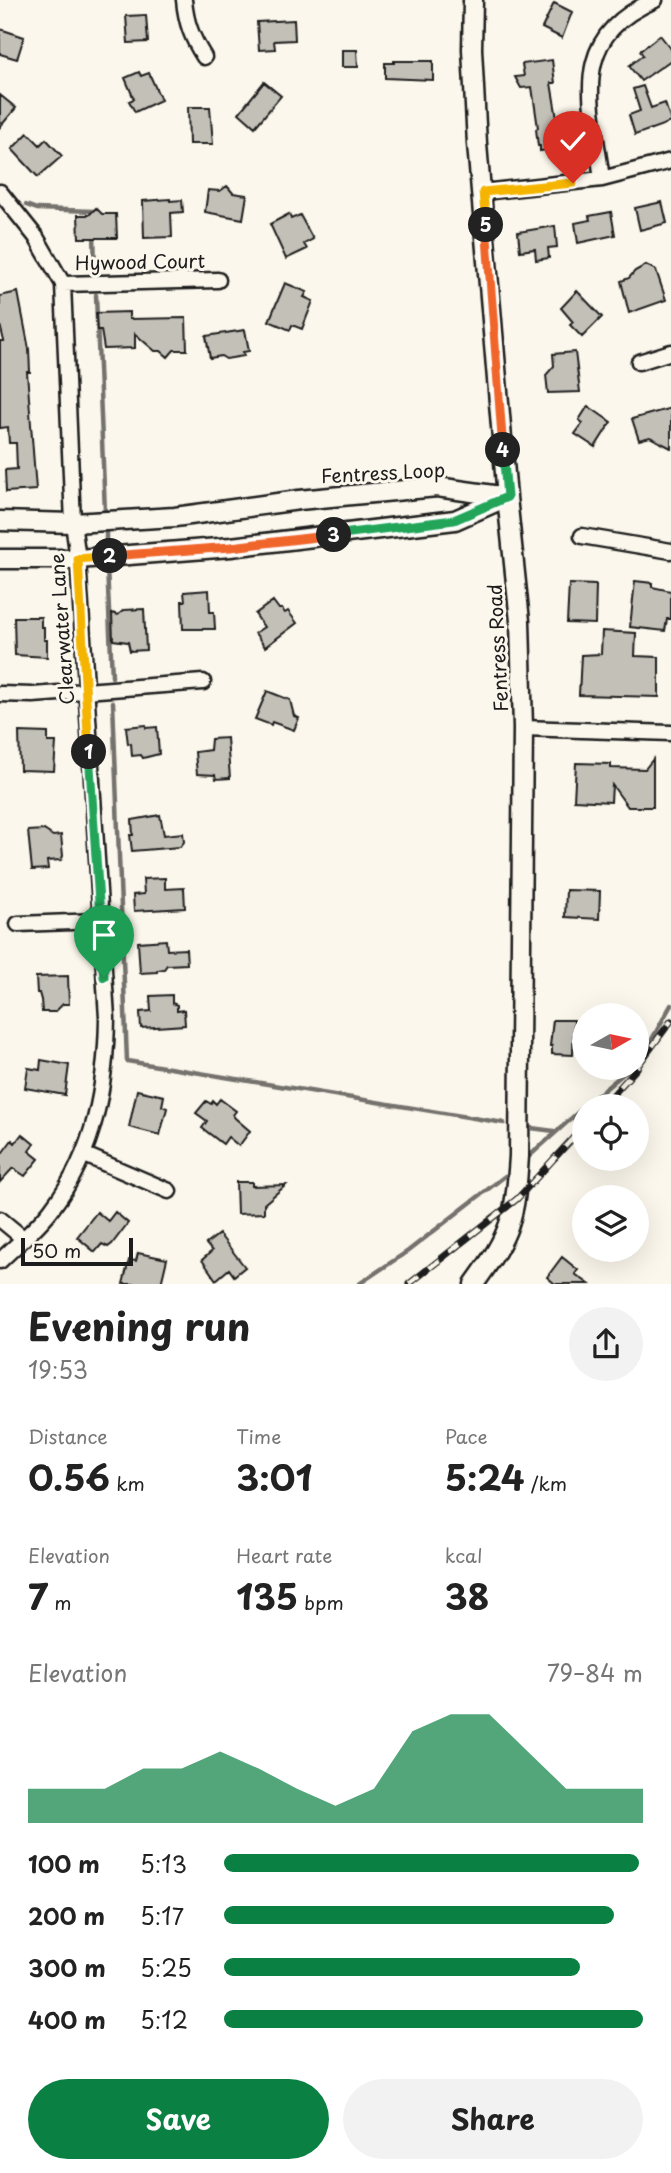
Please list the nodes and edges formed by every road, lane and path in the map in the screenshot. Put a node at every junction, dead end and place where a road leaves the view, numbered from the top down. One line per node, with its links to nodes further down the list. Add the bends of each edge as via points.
1 (184, 0): 4 (street, via 191,37)
2 (473, 0): 8 (street, Fentress Road, via 472,61)
3 (655, 0): 6 (street, via 614,24 592,66)
4 (204, 57)
5 (671, 161): 6 (street)
6 (602, 179): 8 (street)
7 (0, 192): 10 (street, Clearwater Lane, via 36,237)
8 (483, 192): 13 (street, Fentress Road)
9 (218, 280): 10 (street, Hywood Court)
10 (64, 284): 15 (street, Clearwater Lane)
11 (671, 352): 12 (street)
12 (639, 362)
13 (507, 497): 15 (street, Fentress Loop, via 437,487 175,517); 19 (street, via 454,520 231,547); 23 (street, Fentress Road, via 520,621)
14 (0, 521): 15 (street, Fentress Loop)
15 (73, 523): 19 (street, Clearwater Lane)
16 (582, 536): 17 (street)
17 (671, 551)
18 (0, 559): 19 (street)
19 (78, 559): 21 (street, Clearwater Lane)
20 (203, 682): 21 (street)
21 (87, 692): 22 (street); 25 (street, Clearwater Lane)
22 (0, 695)
23 (523, 728): 24 (street); 32 (street, Fentress Road, via 517,1199 498,1251)
24 (671, 733)
25 (100, 921): 26 (street); 27 (street, Clearwater Lane, via 106,1056 102,1092)
26 (18, 924)
27 (85, 1155): 28 (street); 30 (street, Clearwater Lane, via 52,1208)
28 (169, 1191)
29 (0, 1219): 30 (street)
30 (23, 1238): 31 (street, Clearwater Lane)
31 (0, 1261)
32 (474, 1284)

